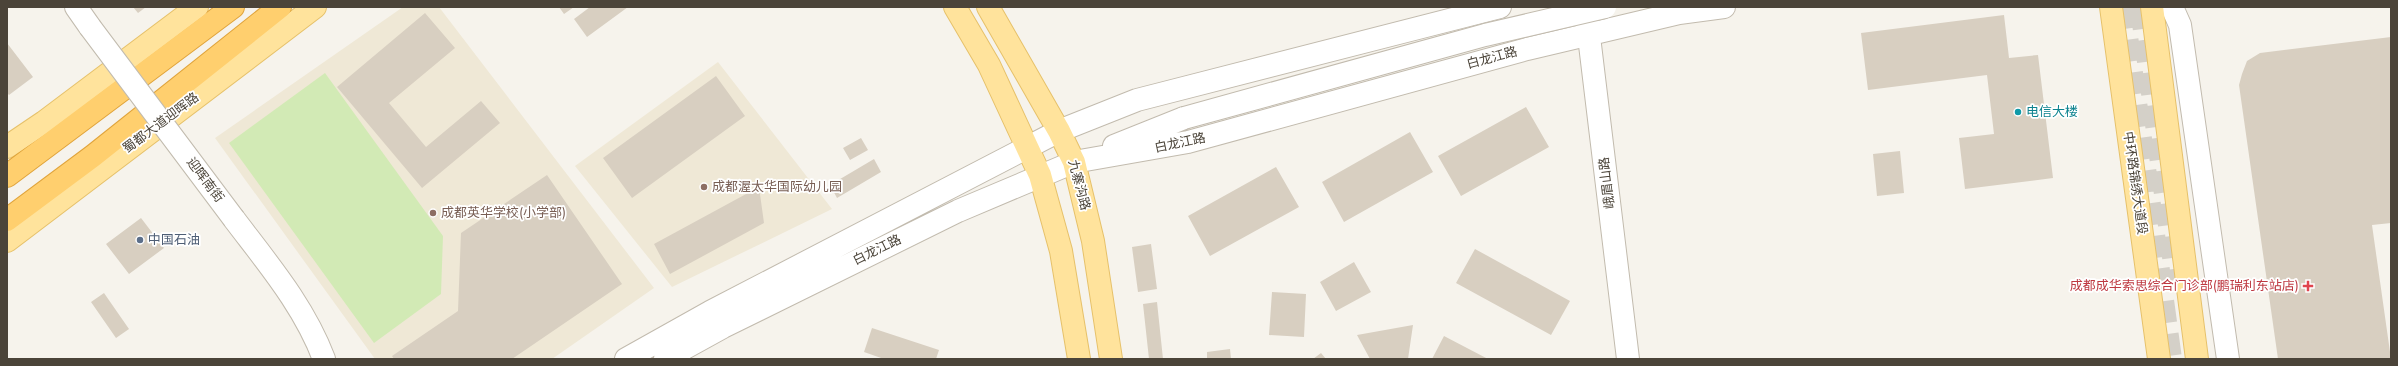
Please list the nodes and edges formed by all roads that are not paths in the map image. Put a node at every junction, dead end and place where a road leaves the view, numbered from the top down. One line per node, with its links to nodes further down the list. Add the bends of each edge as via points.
1 (76, 7): 26 (street, 迎晖南街, bridge, via 301,309)
2 (197, 7): 16 (main road)
3 (233, 7): 23 (highway)
4 (280, 7): 24 (highway, 蜀都大道迎晖路, via 93,156)
5 (315, 7): 25 (main road, 蜀都大道迎晖路)
6 (955, 7): 18 (main road, via 989,65)
7 (988, 7): 17 (main road, 九寨沟路)
8 (1500, 7): 17 (street, 白龙江路, via 1137,100)
9 (1586, 7): 15 (street, 峨眉山路)
10 (1606, 7): 21 (street, bridge, via 1485,35 1184,118)
11 (1724, 7): 15 (street, 白龙江路, via 1679,13)
12 (2111, 7): 32 (main road, 中环路锦绣大道段)
13 (2152, 7): 33 (main road)
14 (2172, 7): 34 (street, via 2181,32)
15 (1589, 34): 21 (street, 白龙江路, via 1188,142); 31 (street, 峨眉山路)
16 (44, 122): 19 (main road); 20 (main road)
17 (1059, 131): 18 (street, 白龙江路); 21 (main road, 九寨沟路)
18 (1027, 145): 22 (main road); 27 (street, 白龙江路)
19 (7, 147)
20 (7, 160)
21 (1074, 162): 22 (street, 白龙江路); 30 (main road, 九寨沟路, via 1093,240)
22 (1040, 174): 28 (street, 白龙江路, via 842,267); 29 (main road, via 1061,251)
23 (7, 176)
24 (7, 220)
25 (7, 240)
26 (324, 359)
27 (626, 359)
28 (665, 359)
29 (1079, 359)
30 (1111, 359)
31 (1628, 359)
32 (2159, 359)
33 (2197, 359)
34 (2228, 359)

